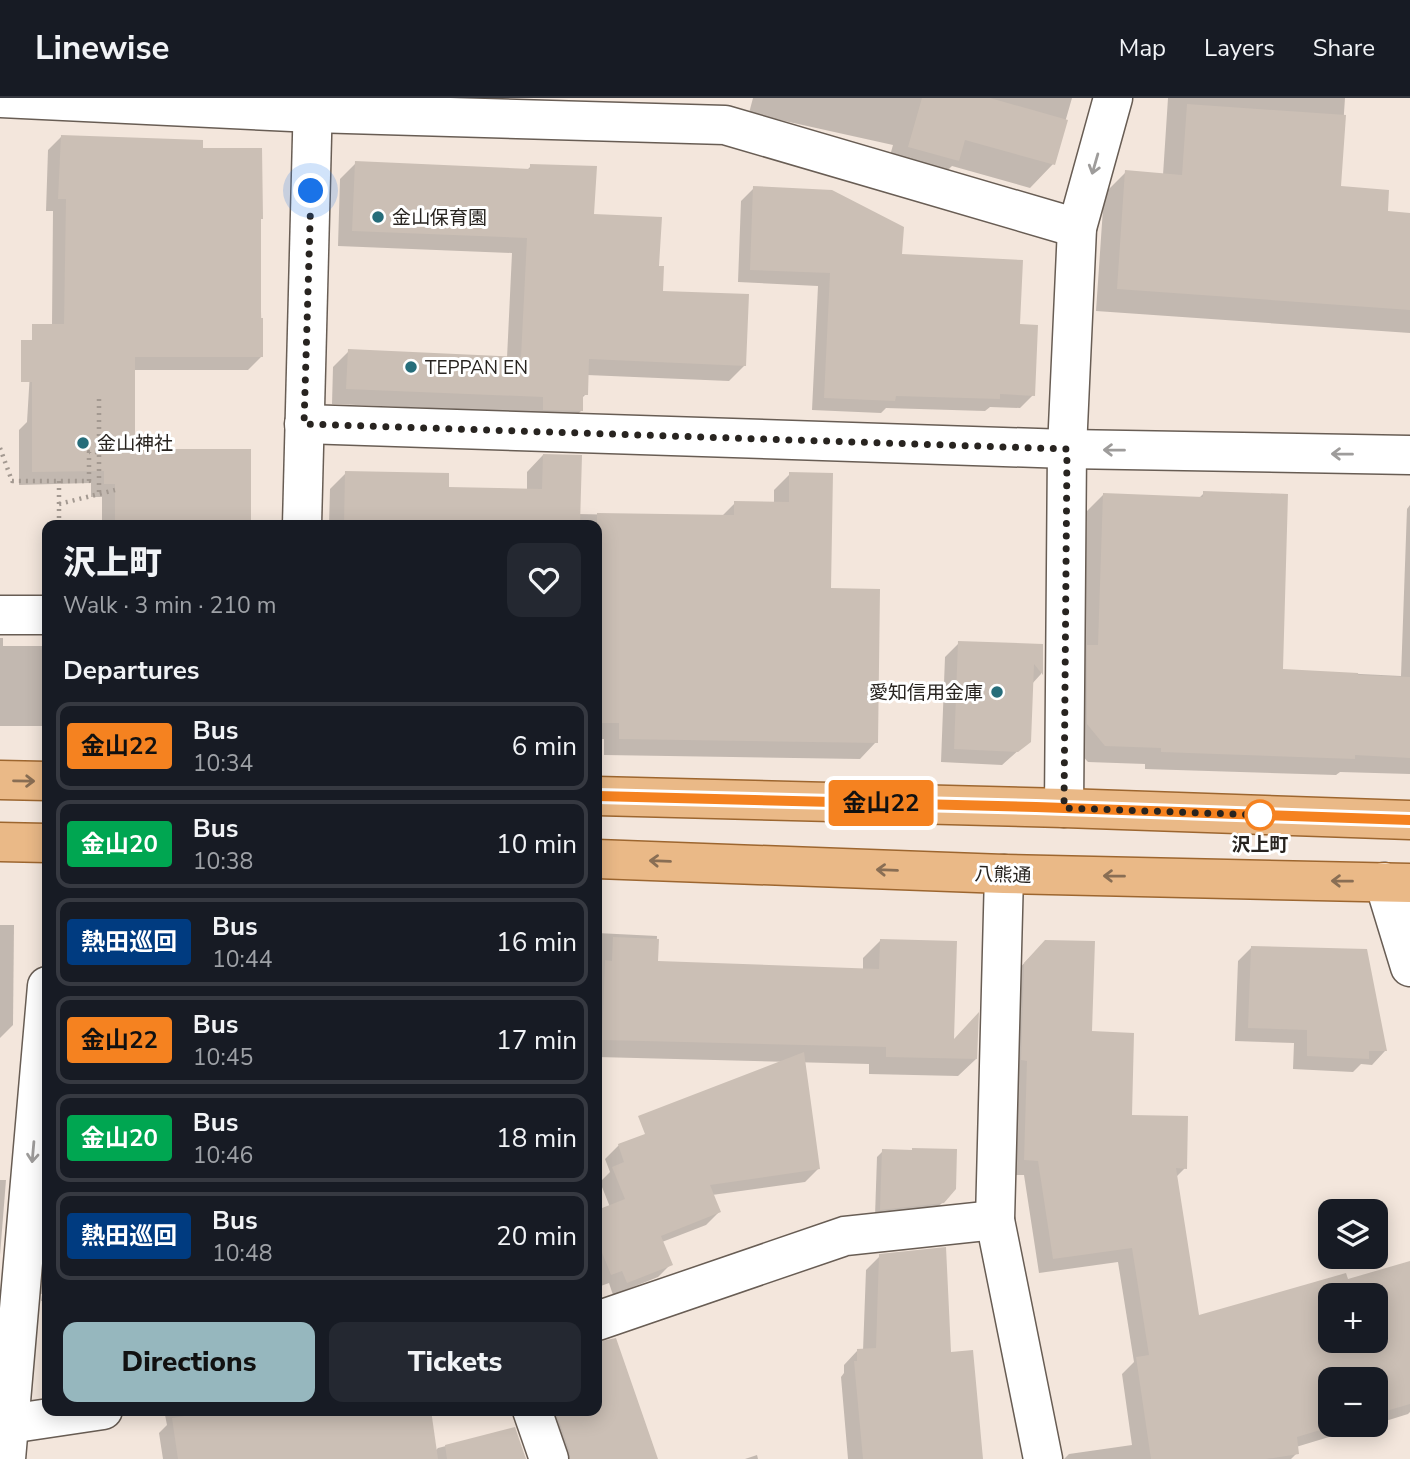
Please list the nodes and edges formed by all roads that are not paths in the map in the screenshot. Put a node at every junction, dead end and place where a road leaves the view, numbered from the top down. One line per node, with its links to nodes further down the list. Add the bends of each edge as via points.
1 (0, 98): 3 (street)
2 (1113, 98): 5 (street, one-way to 5)
3 (313, 105): 4 (street); 6 (street)
4 (727, 112): 5 (street)
5 (1077, 228): 7 (street)
6 (304, 424): 7 (street); 9 (street)
7 (1067, 449): 8 (street, one-way to 7); 15 (street)
8 (1410, 455)
9 (302, 520)
10 (0, 615): 11 (street)
11 (42, 615)
12 (0, 780): 13 (main road, one-way to 13)
13 (42, 781)
14 (602, 796): 15 (main road)
15 (1064, 808): 16 (main road)
16 (1410, 820)
17 (0, 842): 18 (main road)
18 (42, 843)
19 (602, 859): 20 (main road, 八熊通, one-way to 19)
20 (1004, 874): 21 (main road, 八熊通, one-way to 20); 24 (street)
21 (1397, 882): 22 (street)
22 (1410, 968)
23 (42, 1043): 28 (street, one-way to 28)
24 (995, 1220): 25 (street, via 845,1236); 30 (street)
25 (602, 1319)
26 (85, 1416): 28 (street)
27 (534, 1416): 29 (street)
28 (7, 1442)
29 (549, 1459)
30 (1043, 1459)

